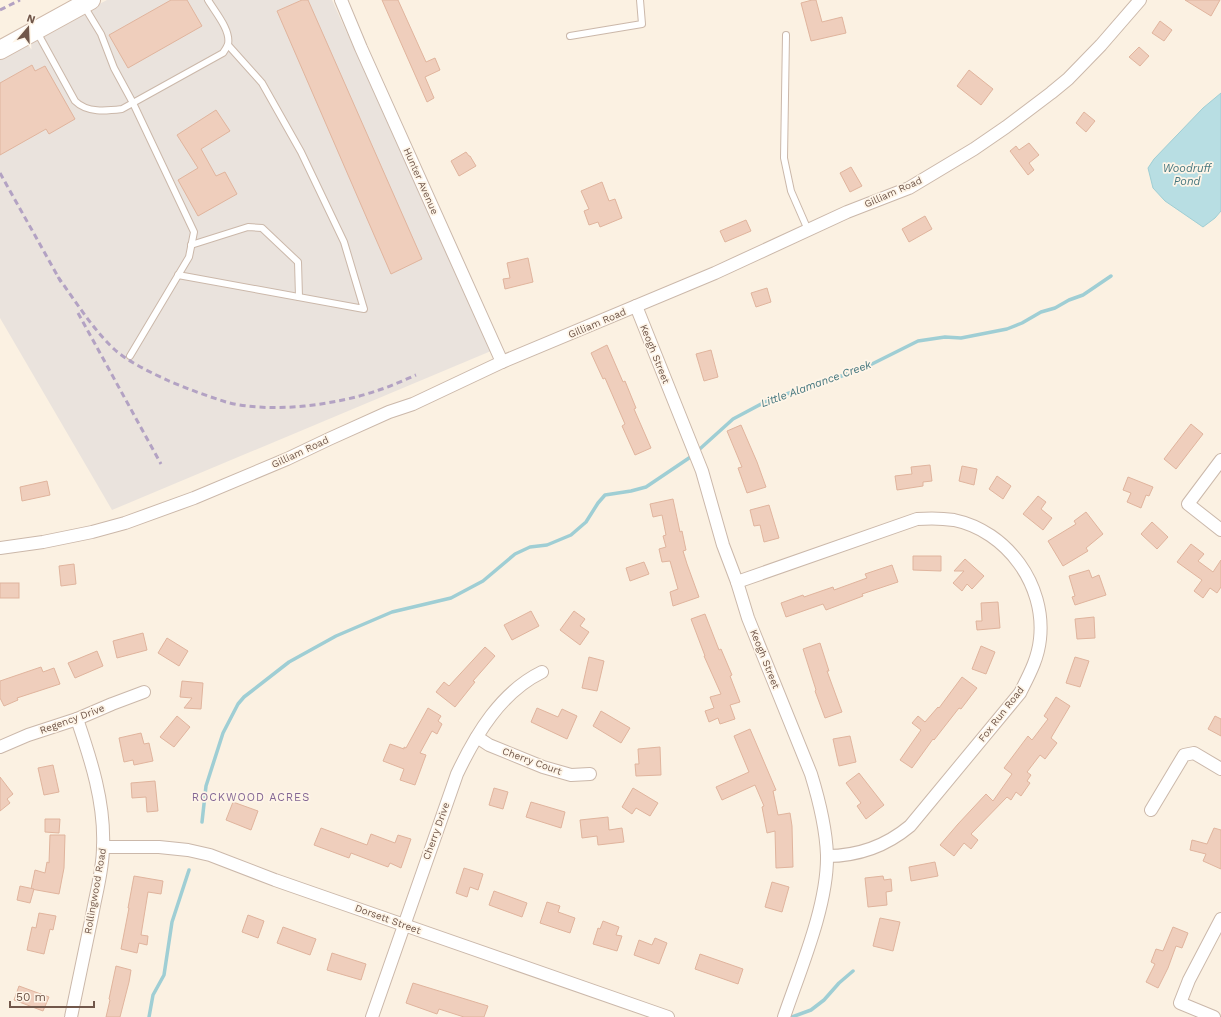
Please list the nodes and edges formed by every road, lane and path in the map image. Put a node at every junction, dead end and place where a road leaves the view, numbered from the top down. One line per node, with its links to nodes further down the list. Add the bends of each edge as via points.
1 (208, 0): 9 (lane, via 222,21 228,36)
2 (342, 0): 18 (street, Hunter Avenue, via 361,48)
3 (640, 0): 8 (lane, via 642,24)
4 (1140, 0): 12 (street, Gilliam Road, via 1102,45 1068,79 1006,127 909,188)
5 (87, 2): 6 (street); 11 (lane, via 114,68)
6 (36, 30): 10 (street); 11 (lane, via 74,101 80,106 104,111 122,109)
7 (786, 35): 12 (lane, via 784,158 791,190)
8 (570, 36)
9 (228, 45): 11 (lane, via 223,53); 15 (lane, via 262,82 301,152 344,242 364,309)
10 (0, 50)
11 (133, 103): 13 (lane, via 194,232)
12 (808, 230): 16 (street, Gilliam Road)
13 (191, 245): 14 (lane, via 189,257); 15 (lane, via 248,227 262,228 298,262)
14 (178, 275): 15 (lane); 17 (lane)
15 (299, 297)
16 (636, 306): 18 (street, Gilliam Road); 22 (street, Keogh Street, via 702,471 723,545)
17 (130, 356)
18 (502, 362): 21 (street, Gilliam Road, via 413,404 389,412 194,498 92,532)
19 (1221, 460): 20 (street, via 1188,504)
20 (1221, 530)
21 (0, 548)
22 (737, 582): 32 (street, Keogh Street, via 748,618 811,774 823,824); 32 (street, Fox Run Road, via 917,519 936,518 973,526 996,539 1014,556 1027,574 1035,592 1040,612 1040,638 1032,670 1020,693 910,826 880,846 860,853)
23 (542, 672): 26 (street, Cherry Drive, via 521,684 507,697)
24 (144, 692): 25 (street, Regency Drive)
25 (77, 719): 27 (street, Regency Drive); 31 (street, Rollingwood Road, via 98,786)
26 (477, 737): 29 (street, Cherry Court, via 489,745 542,767 571,776); 34 (street, Cherry Drive, via 457,774)
27 (0, 747)
28 (1221, 769): 30 (street, via 1194,753 1184,755)
29 (590, 774)
30 (1151, 810)
31 (103, 847): 34 (street, Dorsett Street, via 160,847 210,855); 35 (street, Rollingwood Road)
32 (827, 856): 38 (street, Keogh Street, via 815,925)
33 (1221, 919): 39 (street, via 1189,980 1180,1003)
34 (403, 925): 36 (street, Cherry Drive); 37 (street, Dorsett Street)
35 (71, 1017)
36 (372, 1017)
37 (668, 1017)
38 (784, 1017)
39 (1214, 1017)

